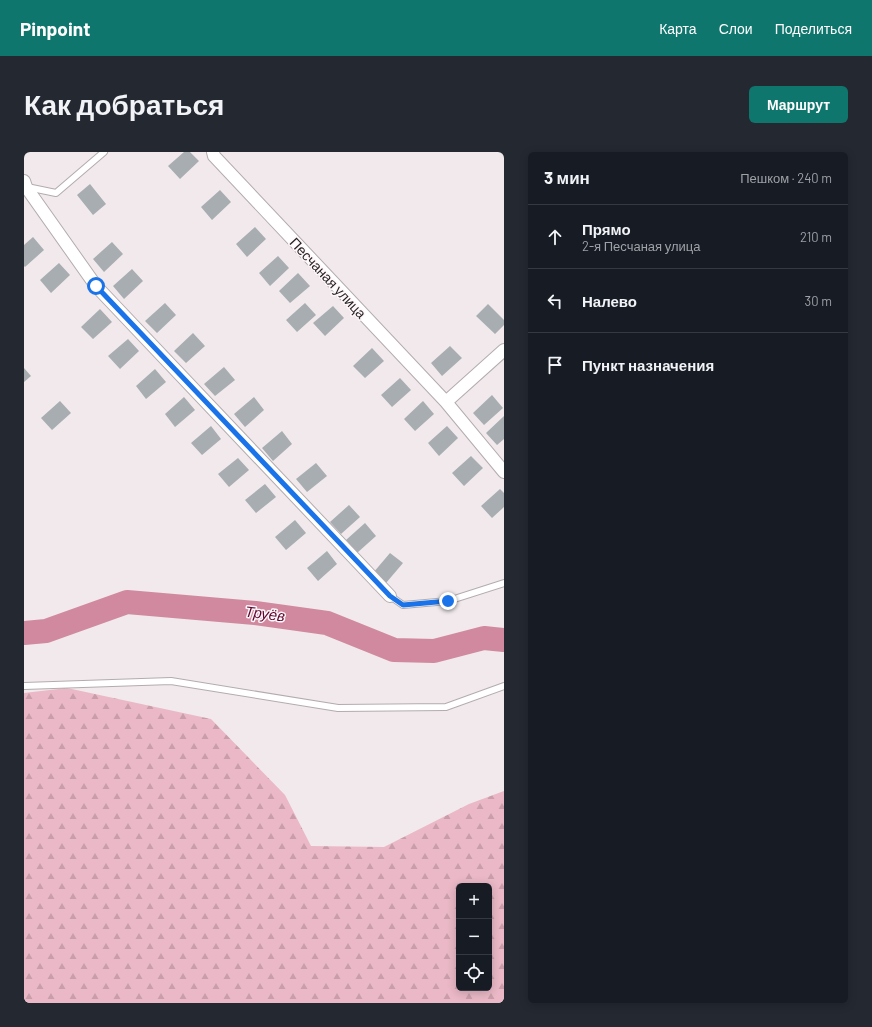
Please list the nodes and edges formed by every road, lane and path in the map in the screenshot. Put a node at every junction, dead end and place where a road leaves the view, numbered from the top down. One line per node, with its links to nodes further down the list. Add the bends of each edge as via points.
1 (104, 152): 3 (lane, via 56,193)
2 (213, 152): 5 (street, Песчаная улица)
3 (25, 185): 8 (street, via 96,286)
4 (504, 350): 5 (street)
5 (446, 402): 6 (street, Песчаная улица)
6 (504, 472)
7 (504, 583): 8 (lane, via 448,601 403,605)
8 (390, 596)
9 (24, 686): 10 (lane, via 171,681 346,708 446,707)
10 (504, 686)

